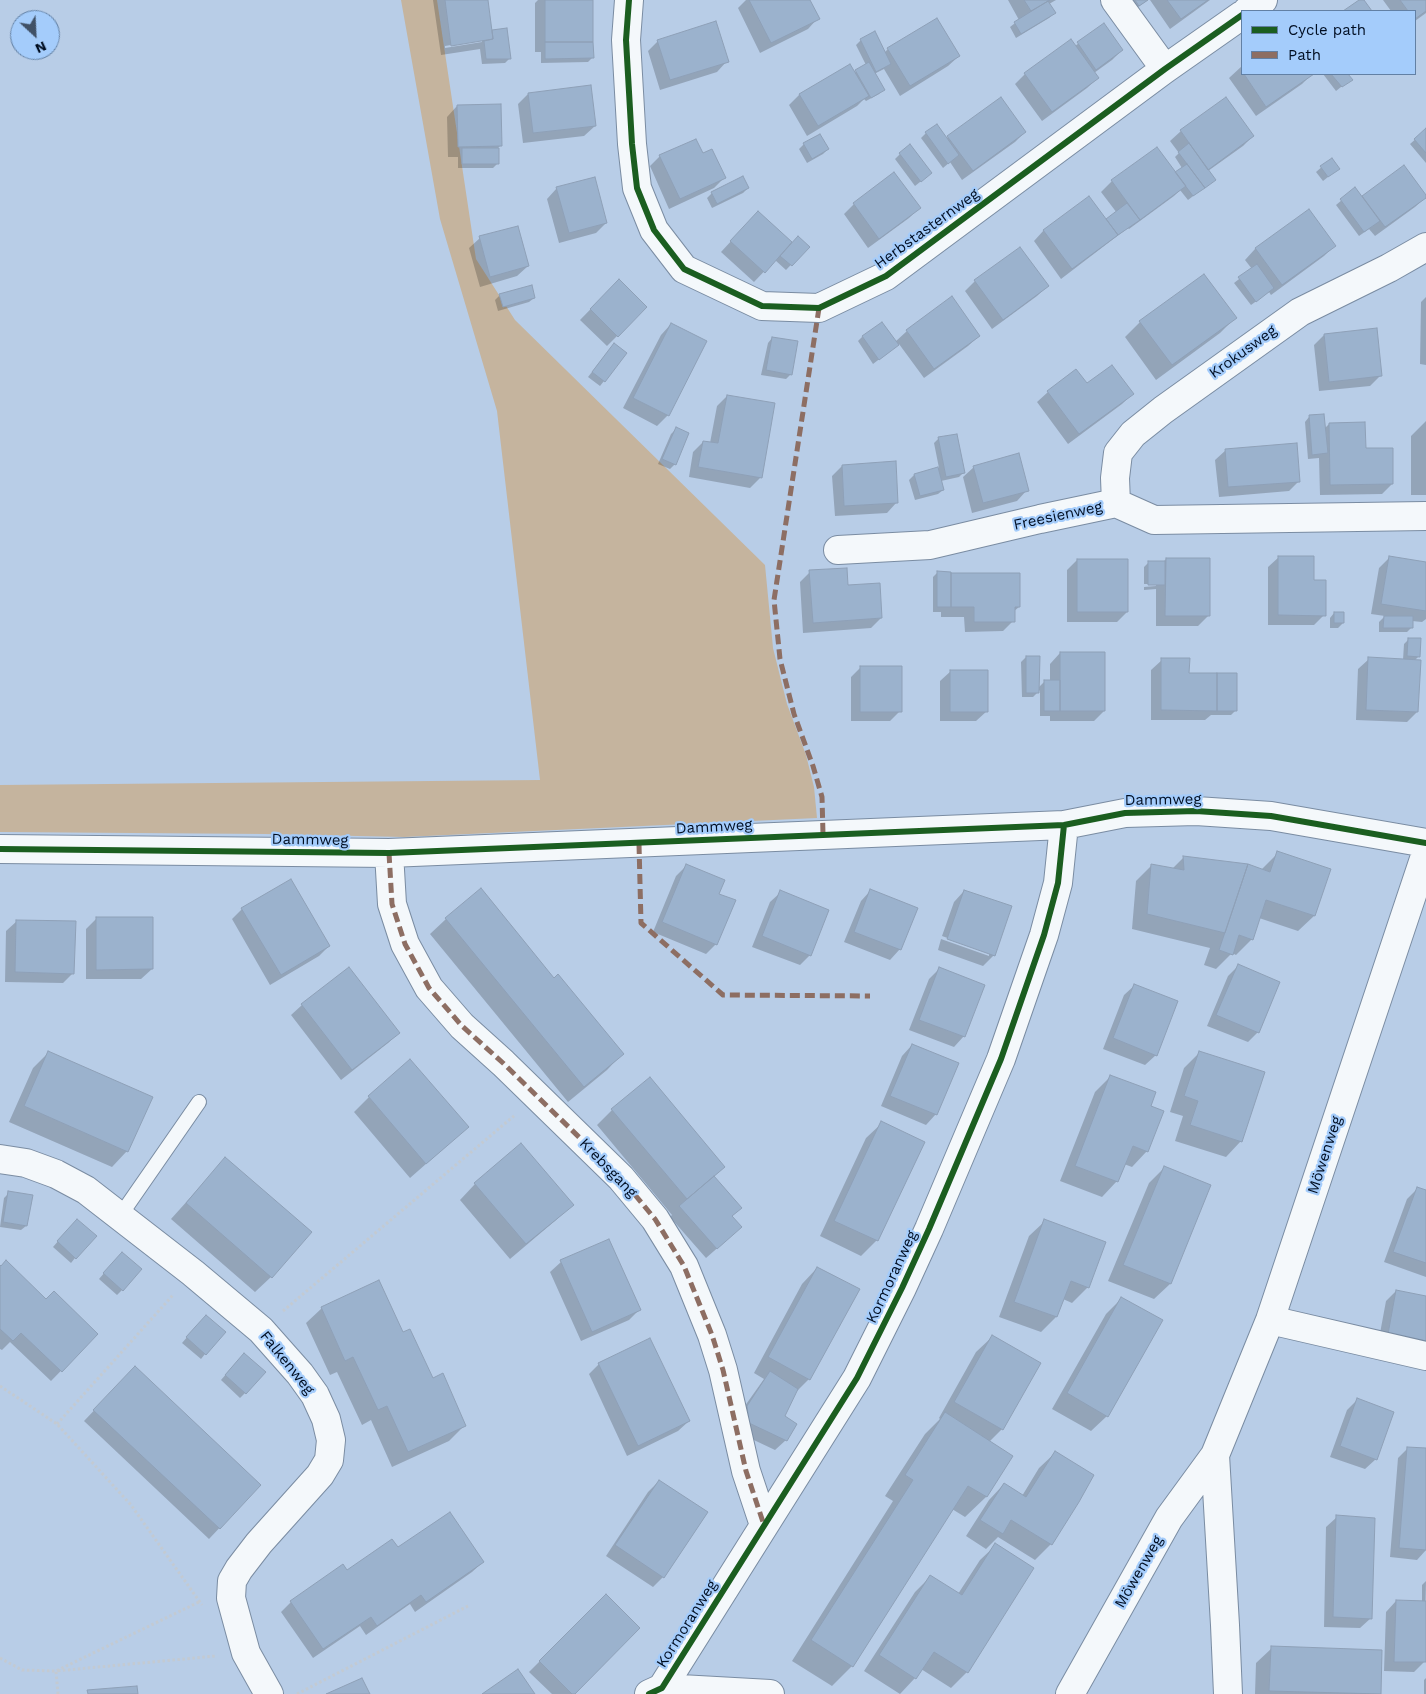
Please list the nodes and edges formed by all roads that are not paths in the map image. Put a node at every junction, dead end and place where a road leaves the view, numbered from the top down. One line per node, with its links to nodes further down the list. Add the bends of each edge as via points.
1 (629, 0): 6 (street, Herbstasternweg, via 626,40 632,144 638,188 654,230 684,269 762,306 819,308 886,276)
2 (1115, 0): 6 (street)
3 (1263, 0): 4 (street)
4 (1248, 10)
5 (1241, 16): 6 (street, Herbstasternweg)
6 (1164, 69)
7 (1426, 247): 8 (street, Krokusweg, via 1300,312 1133,434 1118,453)
8 (1116, 503): 9 (street, Freesienweg, via 1154,520); 10 (street, Freesienweg, via 930,545)
9 (1426, 516)
10 (838, 550)
11 (1064, 825): 12 (street, Dammweg, via 1125,813 1196,811 1271,816); 15 (street, Dammweg); 22 (street, Kormoranweg, via 1058,882 1044,934 1001,1059 933,1220 857,1378)
12 (1426, 843)
13 (0, 849): 15 (street, Dammweg)
14 (1426, 853): 19 (street, Möwenweg)
15 (389, 854): 22 (street, Krebsgang, via 392,904 405,944 429,988 462,1026 621,1178 655,1220 684,1266 723,1370 746,1471)
16 (199, 1102): 18 (lane)
17 (1, 1160): 18 (street, Falkenweg, via 26,1163 56,1174 86,1190)
18 (120, 1216): 24 (street, Falkenweg, via 261,1330 300,1374 326,1419 331,1440 329,1460 320,1475 259,1543 232,1581 231,1598 246,1653)
19 (1270, 1320): 20 (street); 21 (street, Möwenweg)
20 (1426, 1356)
21 (1216, 1455): 26 (street, Möwenweg, via 1170,1518); 27 (street, Möwenweg)
22 (764, 1525): 23 (street, Kormoranweg)
23 (655, 1691): 25 (street)
24 (269, 1694)
25 (770, 1694)
26 (1070, 1694)
27 (1228, 1694)

